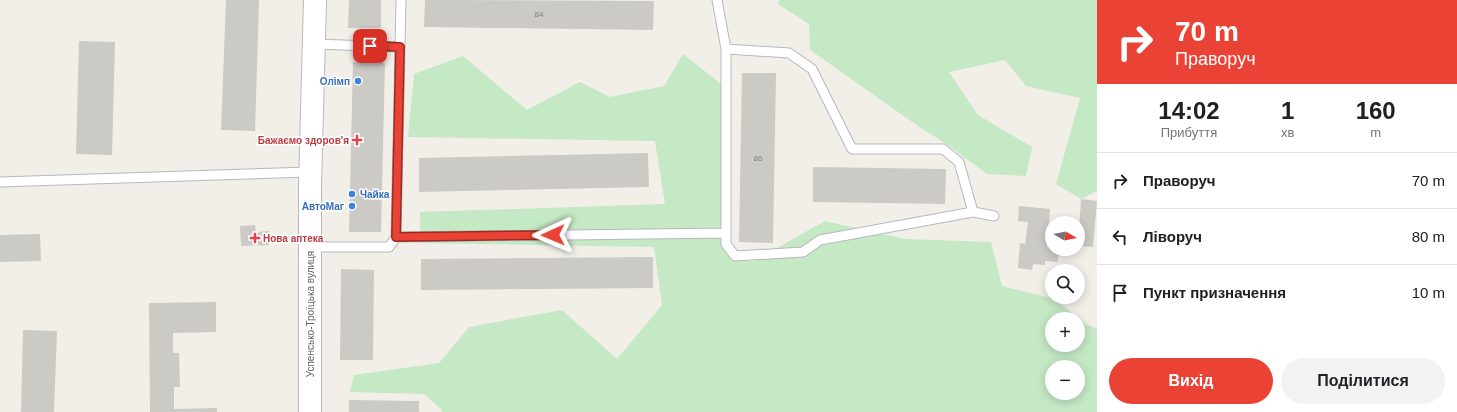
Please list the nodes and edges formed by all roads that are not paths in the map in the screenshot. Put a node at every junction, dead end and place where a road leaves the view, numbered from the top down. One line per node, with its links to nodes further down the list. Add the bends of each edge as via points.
1 (315, 0): 4 (main road, Успенсько-Троїцька вулиця)
2 (401, 0): 5 (lane)
3 (717, 0): 6 (lane)
4 (313, 44): 5 (lane); 7 (main road, Успенсько-Троїцька вулиця)
5 (400, 47): 12 (lane)
6 (726, 49): 9 (lane, via 789,53 812,69 852,149 943,149 959,162); 11 (lane)
7 (310, 172): 8 (lane); 13 (main road, Успенсько-Троїцька вулиця)
8 (0, 182)
9 (973, 212): 10 (lane); 11 (lane, via 820,240 803,252 735,256 726,244)
10 (994, 216)
11 (726, 233): 12 (lane)
12 (396, 237): 13 (lane, via 389,247)
13 (310, 248): 14 (main road, Успенсько-Троїцька вулиця)
14 (310, 412)

